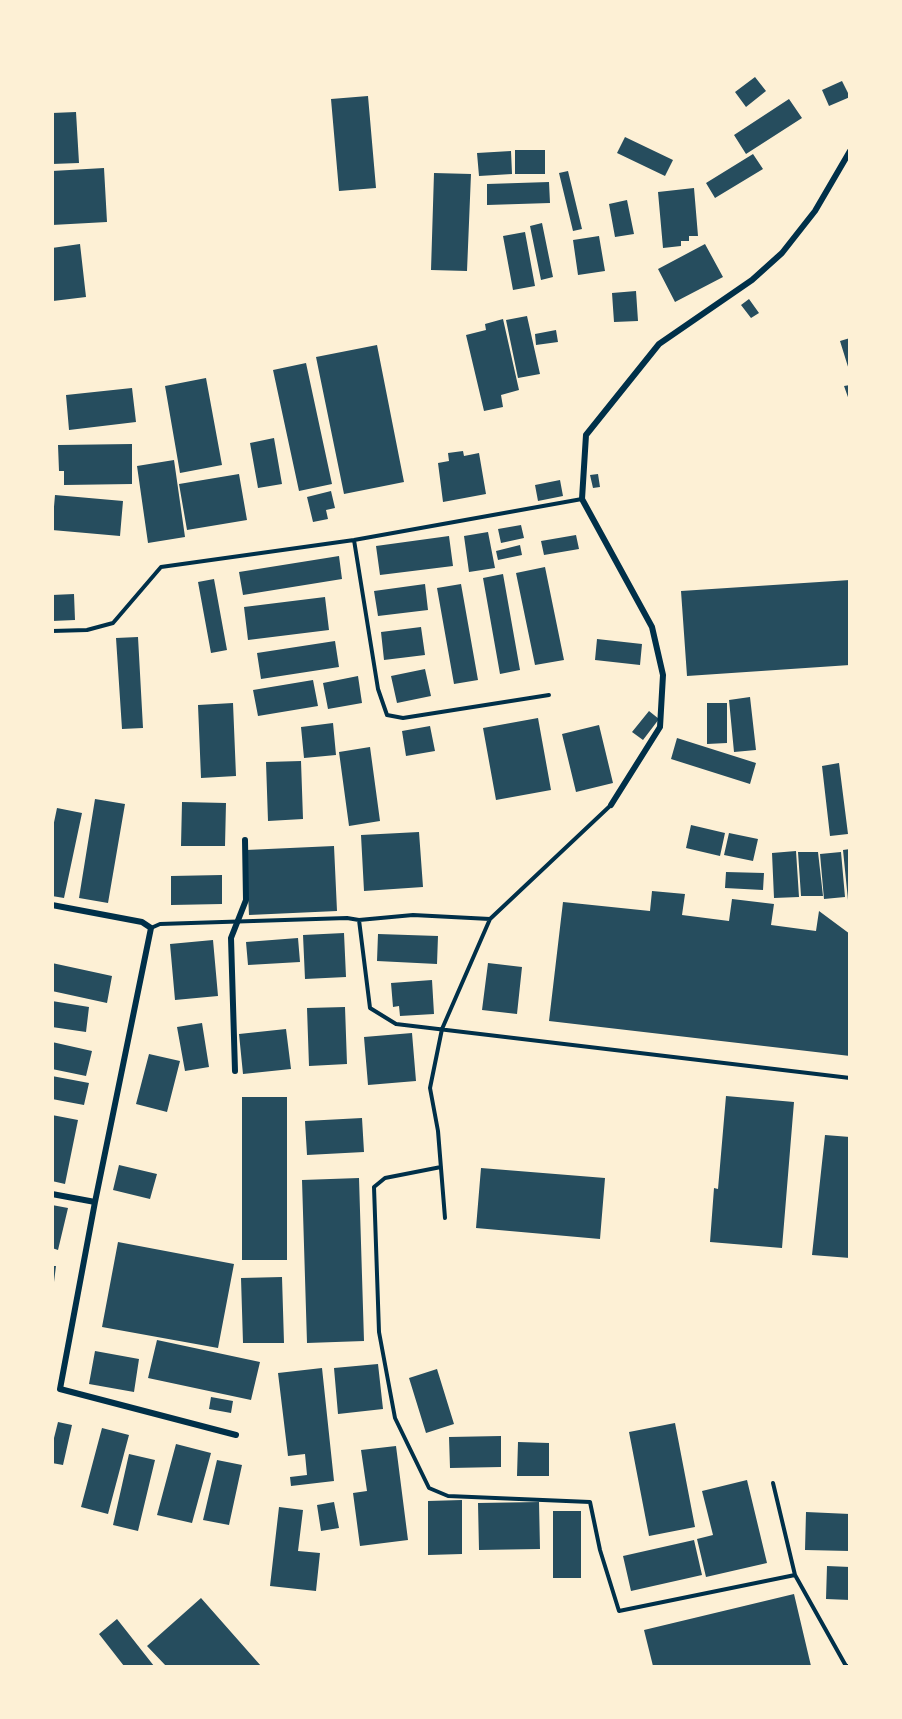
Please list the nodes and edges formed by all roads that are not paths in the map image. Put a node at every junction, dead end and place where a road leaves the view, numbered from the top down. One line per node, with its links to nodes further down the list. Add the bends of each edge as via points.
1 (849, 151): 2 (street, via 815,211 782,253 752,280 659,344 586,435)
2 (582, 499): 3 (lane); 6 (street, via 652,627 663,675 660,727)
3 (354, 540): 4 (lane, via 161,567 113,623 87,630); 5 (lane, via 378,689 387,715 403,718)
4 (52, 631)
5 (549, 695)
6 (611, 805): 9 (lane)
7 (245, 840): 11 (street, via 246,900)
8 (52, 905): 12 (street, via 142,922)
9 (490, 919): 10 (lane, via 413,915); 13 (lane)
10 (359, 920): 11 (lane); 13 (lane, via 370,1008 396,1024)
11 (238, 921): 12 (lane, via 160,924); 14 (street, via 231,938)
12 (151, 928): 18 (street)
13 (442, 1029): 15 (lane); 16 (lane, via 430,1088)
14 (235, 1071)
15 (849, 1078)
16 (441, 1167): 19 (lane); 22 (lane, via 385,1178 374,1188 379,1332 395,1418 429,1488 448,1496 590,1502 619,1611)
17 (52, 1194): 18 (street)
18 (95, 1202): 20 (street, via 60,1389)
19 (445, 1218)
20 (236, 1435)
21 (773, 1483): 22 (lane)
22 (795, 1575): 23 (lane)
23 (847, 1666)

